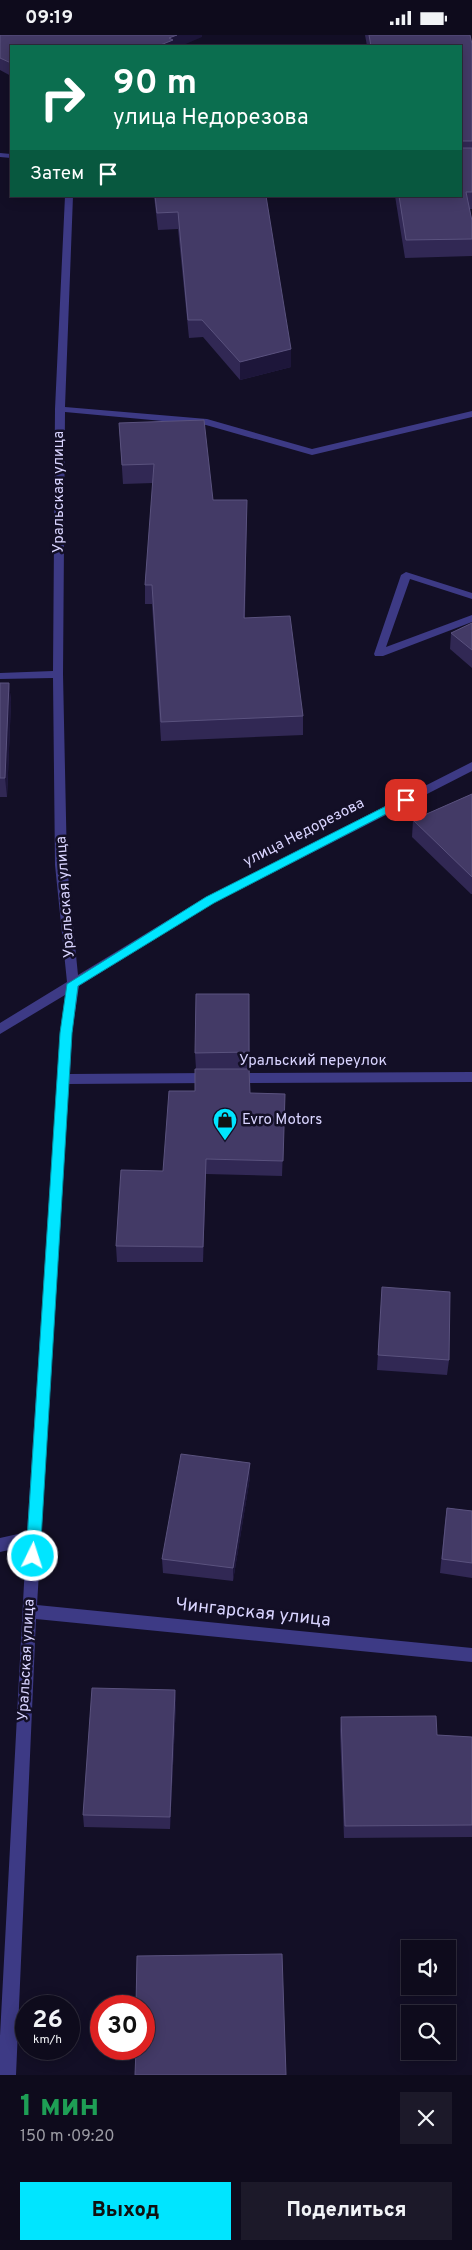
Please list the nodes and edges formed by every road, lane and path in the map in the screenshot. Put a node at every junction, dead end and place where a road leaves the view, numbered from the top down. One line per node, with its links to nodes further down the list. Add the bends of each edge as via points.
1 (69, 197): 2 (street, Уральская улица)
2 (60, 409): 3 (street, via 207,422 312,452); 6 (street, Уральская улица)
3 (471, 417)
4 (472, 596): 5 (street, via 406,575 379,654)
5 (472, 618)
6 (58, 674): 7 (street); 9 (street, Уральская улица, via 61,865)
7 (0, 676)
8 (472, 766): 9 (street, улица Недорезова, via 210,900)
9 (73, 984): 10 (street, улица Недорезова); 12 (street, Уральская улица)
10 (0, 1029)
11 (472, 1077): 12 (street, Уральский переулок)
12 (64, 1079): 13 (street, Уральская улица)
13 (34, 1537): 14 (street); 15 (street, Уральская улица)
14 (0, 1545)
15 (29, 1611): 16 (street, Чингарская улица); 17 (street, Уральская улица)
16 (472, 1655)
17 (7, 2075)

